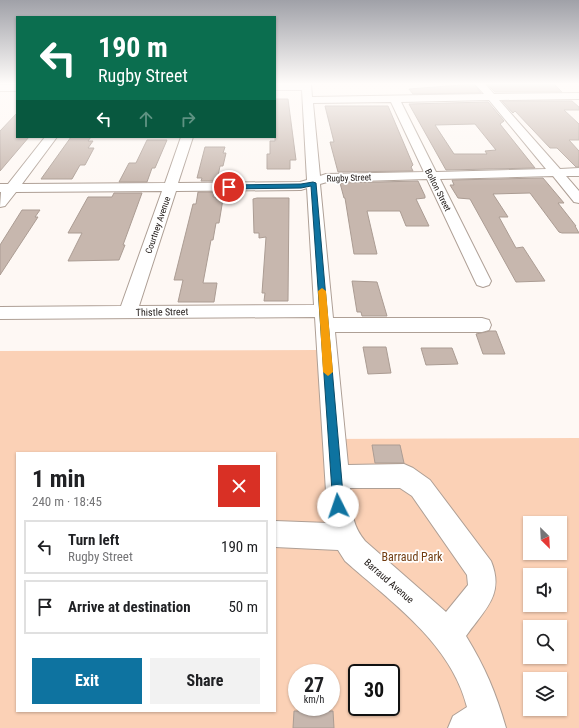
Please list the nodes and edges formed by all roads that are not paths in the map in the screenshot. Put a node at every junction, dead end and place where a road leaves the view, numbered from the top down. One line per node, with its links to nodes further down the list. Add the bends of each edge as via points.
1 (308, 118): 9 (street, Barraud Avenue)
2 (404, 118): 8 (street, Bolton Street)
3 (509, 118): 7 (street)
4 (50, 138): 10 (street)
5 (187, 138): 11 (street, Courtney Avenue)
6 (579, 172): 7 (street, Rugby Street)
7 (557, 173): 8 (street, Rugby Street); 12 (street)
8 (431, 175): 9 (street, Rugby Street, via 326,178); 14 (street, Bolton Street)
9 (313, 183): 11 (street, Rugby Street, via 301,186); 17 (street, Barraud Avenue)
10 (6, 188): 11 (street, Rugby Street); 13 (street)
11 (171, 188): 16 (street, Courtney Avenue)
12 (579, 199)
13 (0, 203)
14 (483, 281)
15 (0, 313): 16 (street, Thistle Street)
16 (128, 313): 17 (street, Thistle Street)
17 (324, 318): 18 (street, Thistle Street); 19 (street, Barraud Avenue)
18 (482, 325)
19 (336, 477): 21 (street, Barraud Avenue, via 340,520); 22 (street, via 404,476 421,488 473,559 481,572 482,589)
20 (276, 534): 21 (street)
21 (345, 536): 22 (street, Barraud Avenue, via 355,551 434,621)
22 (447, 636): 23 (street, Barraud Avenue, via 472,675)
23 (480, 723)

